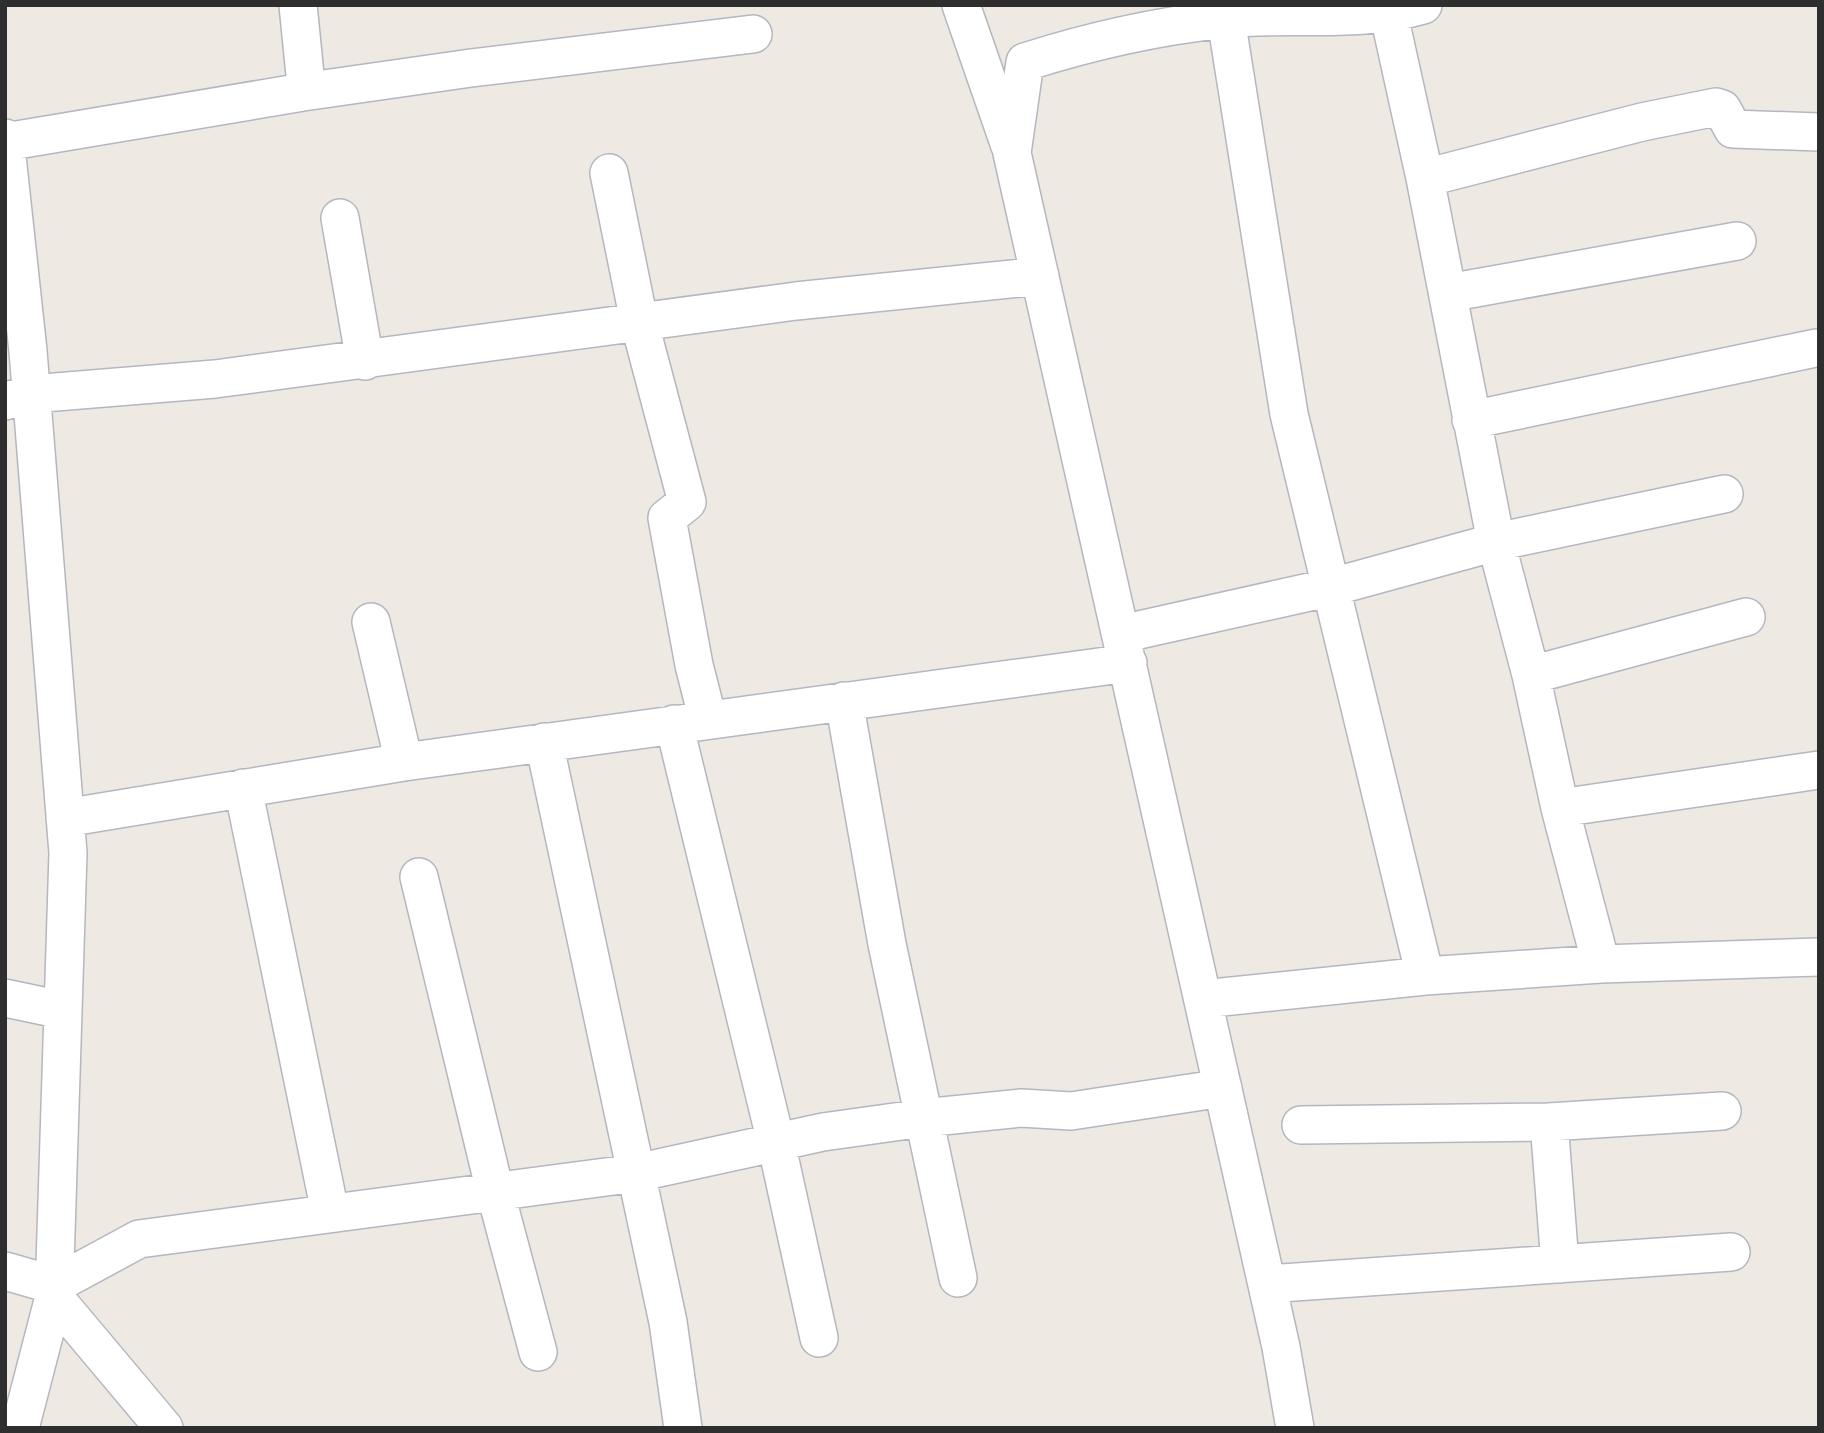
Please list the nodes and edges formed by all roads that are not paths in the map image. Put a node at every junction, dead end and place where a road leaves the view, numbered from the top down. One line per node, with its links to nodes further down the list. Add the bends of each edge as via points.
1 (298, 5): 7 (street)
2 (961, 5): 10 (street)
3 (1406, 10): 4 (street); 12 (street)
4 (1226, 19): 5 (street); 24 (street, via 1289,414)
5 (1119, 20): 10 (street, via 1096,39 1025,62)
6 (753, 34): 7 (street)
7 (303, 92): 9 (street)
8 (1819, 132): 12 (street, via 1733,129 1722,109 1716,107)
9 (5, 141): 20 (street)
10 (1012, 153): 15 (street)
11 (609, 173): 17 (street)
12 (1425, 178): 16 (street)
13 (340, 218): 19 (street)
14 (1737, 241): 16 (street)
15 (1040, 276): 17 (street); 27 (street)
16 (1448, 293): 21 (street)
17 (639, 321): 19 (street); 30 (street, via 687,502 667,519 694,665)
18 (1816, 348): 21 (street)
19 (365, 360): 20 (street)
20 (18, 398): 36 (street)
21 (1471, 420): 23 (street)
22 (1724, 494): 23 (street)
23 (1496, 542): 24 (street); 28 (street)
24 (1332, 587): 27 (street); 40 (street)
25 (1746, 618): 28 (street)
26 (371, 622): 32 (street)
27 (1124, 648): 29 (street); 42 (street)
28 (1531, 675): 35 (street)
29 (844, 701): 30 (street); 46 (street)
30 (691, 722): 31 (street); 49 (street)
31 (544, 742): 32 (street); 50 (street)
32 (404, 762): 34 (street)
33 (1819, 770): 35 (street)
34 (243, 788): 36 (street); 52 (street)
35 (1560, 808): 39 (street)
36 (65, 818): 43 (street, via 68,853)
37 (419, 877): 51 (street)
38 (1819, 957): 39 (street)
39 (1601, 964): 40 (street)
40 (1425, 976): 42 (street)
41 (5, 998): 43 (street)
42 (1203, 999): 44 (street)
43 (62, 1010): 58 (street)
44 (1223, 1088): 46 (street, via 1071,1111 1021,1108); 57 (street)
45 (1722, 1111): 47 (street)
46 (923, 1118): 49 (street); 56 (street)
47 (1549, 1122): 48 (street); 54 (street)
48 (1301, 1125)
49 (776, 1142): 50 (street); 59 (street)
50 (636, 1173): 51 (street); 63 (street, via 668,1322)
51 (495, 1191): 52 (street); 60 (street)
52 (330, 1212): 58 (street, via 139,1239)
53 (1731, 1252): 54 (street)
54 (1560, 1264): 57 (street)
55 (5, 1271): 58 (street)
56 (958, 1278)
57 (1267, 1283): 64 (street)
58 (54, 1291): 61 (street); 62 (street)
59 (819, 1338)
60 (538, 1352)
61 (20, 1428)
62 (164, 1428)
63 (683, 1428)
64 (1295, 1428)

